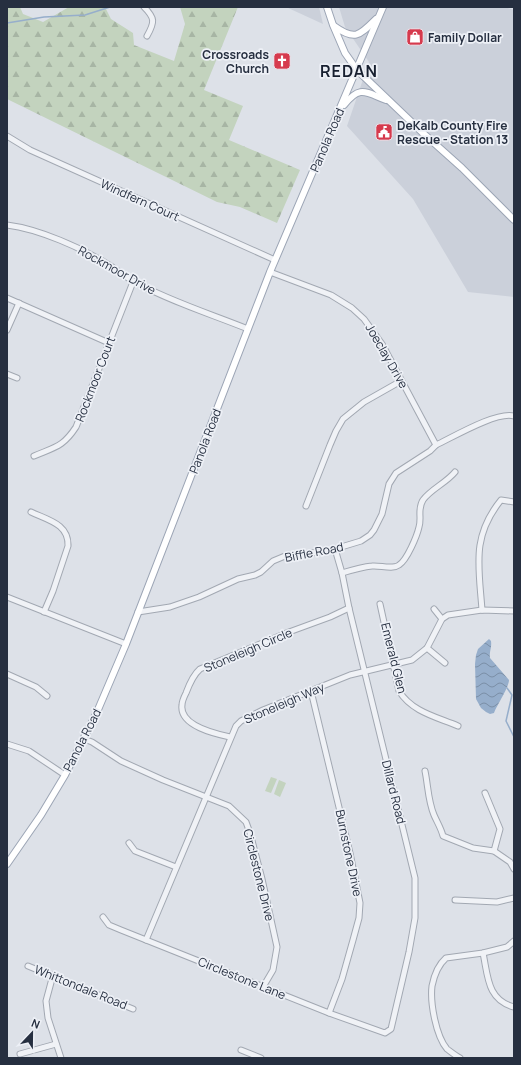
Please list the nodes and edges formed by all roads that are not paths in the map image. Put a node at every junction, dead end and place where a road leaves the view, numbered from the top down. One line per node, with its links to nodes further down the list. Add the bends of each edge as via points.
1 (144, 7): 6 (street, via 153,20)
2 (327, 7): 5 (main road)
3 (383, 7): 4 (main road, Panola Road)
4 (379, 17): 5 (main road, via 356,35 349,36); 7 (main road, Panola Road)
5 (332, 25): 7 (main road, via 345,53)
6 (147, 36)
7 (357, 70): 8 (main road); 9 (main road, Panola Road)
8 (389, 101): 9 (main road, via 364,91 358,92 349,99); 11 (main road)
9 (338, 115): 13 (main road, Panola Road)
10 (7, 136): 13 (street, Windfern Court, via 30,150)
11 (514, 220)
12 (7, 225): 15 (street, Rockmoor Drive, via 29,229 73,246 109,264)
13 (275, 260): 14 (main road, Panola Road)
14 (270, 272): 18 (main road, Panola Road); 23 (street, Joeclay Drive, via 331,295 352,308 373,330)
15 (133, 282): 18 (street, Rockmoor Drive); 20 (street, Rockmoor Court)
16 (7, 298): 17 (street)
17 (18, 303): 19 (street); 20 (street)
18 (248, 329): 40 (main road, Panola Road)
19 (7, 330)
20 (109, 343): 26 (street, Rockmoor Court, via 76,427 62,444)
21 (7, 374): 22 (street)
22 (17, 378)
23 (401, 381): 25 (street, Joeclay Drive); 29 (street, via 364,402 343,419)
24 (514, 416): 25 (street, Biffle Road, via 509,414 490,419)
25 (436, 445): 31 (street, Biffle Road, via 396,473 389,484 382,514 370,535 361,541)
26 (34, 456)
27 (455, 472): 32 (street, via 422,502 420,527 407,558 399,566 373,566)
28 (514, 502): 37 (street, via 501,500 492,511 482,535 478,552)
29 (306, 506)
30 (31, 512): 39 (street, via 61,526 68,534 69,540)
31 (336, 549): 32 (street, Dillard Road); 40 (street, Biffle Road, via 285,556 255,575 238,579 199,597 170,607)
32 (342, 573): 35 (street, Dillard Road)
33 (7, 596): 39 (street)
34 (380, 604): 45 (street, Emerald Glen)
35 (349, 608): 46 (street, Dillard Road); 51 (street, Stoneleigh Circle, via 200,669 195,674 181,706 182,712 187,721)
36 (434, 609): 41 (street)
37 (482, 610): 38 (street); 41 (street, via 448,615)
38 (514, 611)
39 (44, 612): 42 (street)
40 (138, 612): 42 (main road, Panola Road)
41 (442, 619): 43 (street, Stoneleigh Way)
42 (126, 644): 52 (main road, Panola Road)
43 (426, 648): 44 (street); 45 (street, Stoneleigh Way, via 412,660)
44 (445, 663)
45 (394, 664): 46 (street, Stoneleigh Way); 50 (street, Emerald Glen, via 399,691 411,706)
46 (365, 671): 48 (street, Stoneleigh Way); 75 (street, Dillard Road, via 415,878 415,918 409,952 391,1029)
47 (7, 674): 49 (street, via 36,686)
48 (311, 691): 51 (street, Stoneleigh Way, via 241,721); 74 (street, Burnstone Drive, via 360,903 354,940)
49 (47, 696)
50 (458, 726)
51 (230, 737): 57 (street, Stoneleigh Way)
52 (84, 739): 55 (main road, Panola Road); 57 (street, Circlestone Drive, via 121,761)
53 (7, 744): 55 (street, via 29,751)
54 (425, 771): 59 (street, via 430,803 443,836 473,848)
55 (65, 775): 60 (main road, Panola Road)
56 (485, 793): 59 (street, via 500,829)
57 (206, 796): 61 (street, Stoneleigh Way); 71 (street, Circlestone Drive, via 235,811 246,822 250,833 277,947 272,970)
58 (129, 843): 61 (street, via 135,852)
59 (494, 851): 62 (street, via 510,862)
60 (7, 864)
61 (176, 868): 66 (street, Stoneleigh Way)
62 (514, 869)
63 (514, 898): 64 (street, via 497,902)
64 (455, 900)
65 (103, 917): 66 (street, Circlestone Lane, via 109,925)
66 (146, 940): 71 (street, Circlestone Lane)
67 (514, 941): 68 (street, via 507,947)
68 (483, 953): 72 (street, via 492,992 499,1001); 81 (street, via 446,958 432,985 436,1027 447,1049)
69 (28, 966): 70 (street, Whittondale Road)
70 (53, 975): 73 (street, Whittondale Road); 76 (street, via 46,1001)
71 (263, 987): 74 (street, Circlestone Lane)
72 (514, 1007)
73 (133, 1009)
74 (329, 1013): 75 (street, Circlestone Lane)
75 (385, 1033)
76 (56, 1044): 78 (street); 79 (street)
77 (241, 1050): 80 (street)
78 (20, 1054)
79 (61, 1058)
80 (261, 1058)
81 (460, 1058)

